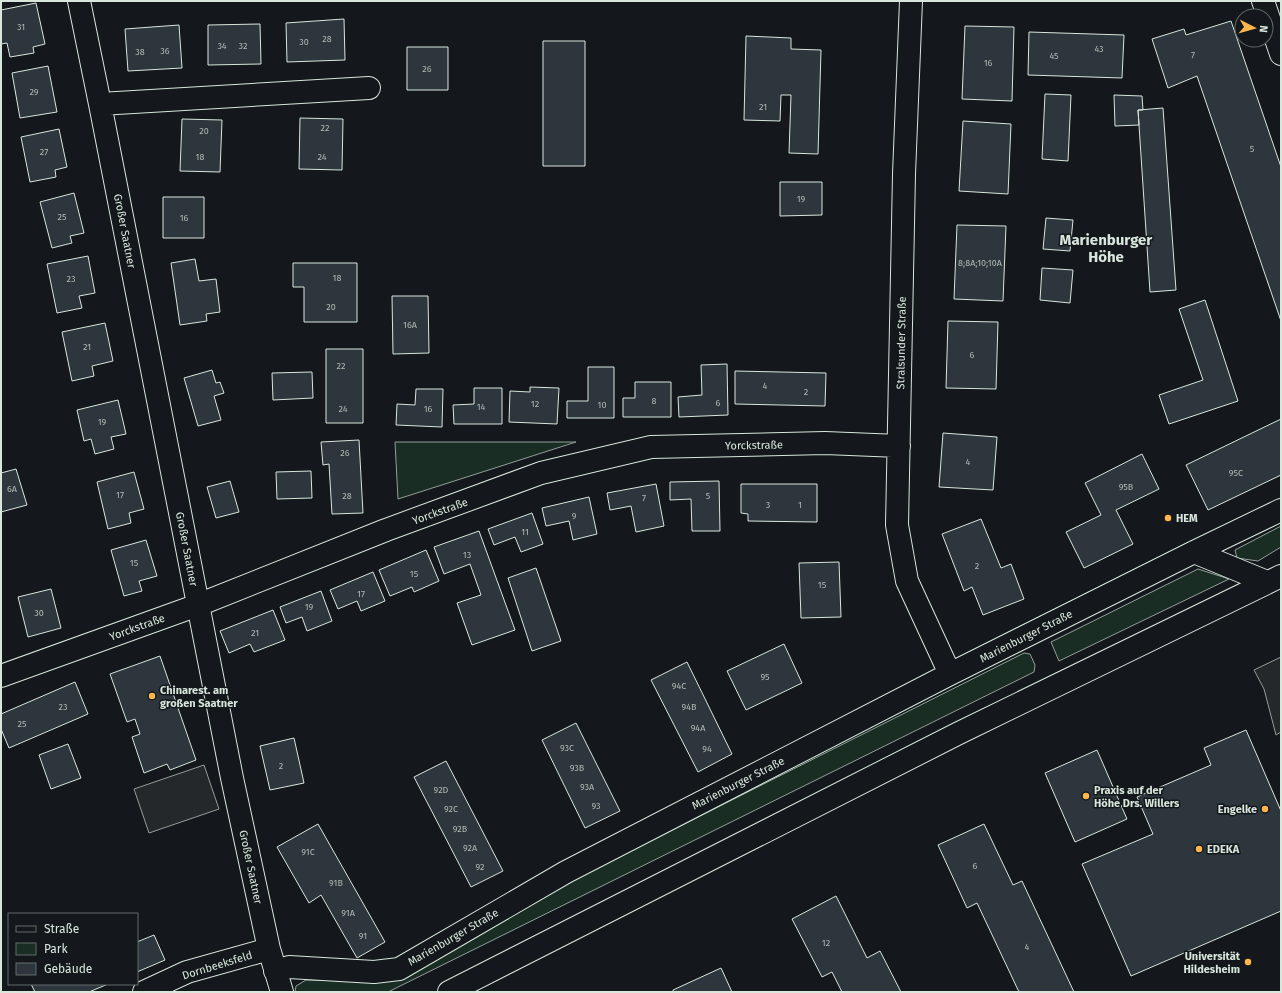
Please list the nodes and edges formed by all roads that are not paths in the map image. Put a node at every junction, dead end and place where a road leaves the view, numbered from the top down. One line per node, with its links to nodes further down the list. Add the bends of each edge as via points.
1 (79, 1): 6 (street, Großer Saatner)
2 (911, 1): 7 (street, Stralsunder Straße)
3 (1263, 1): 4 (street)
4 (1281, 54)
5 (369, 88): 6 (street)
6 (100, 104): 11 (street, Großer Saatner)
7 (898, 446): 11 (street, Yorckstraße, via 825,443 651,447 541,473 386,530); 12 (street, Stralsunder Straße, via 898,525 907,582)
8 (1281, 510): 9 (street, Marienburger Straße)
9 (1194, 552): 10 (street); 12 (street, Marienburger Straße)
10 (1274, 579): 18 (street, via 959,733)
11 (198, 605): 13 (street, Yorckstraße); 14 (street, Großer Saatner)
12 (950, 674): 15 (street, Marienburger Straße, via 566,872 399,969 374,972 289,967)
13 (1, 676)
14 (269, 949): 15 (street, Großer Saatner); 16 (street, Dornbeeksfeld, via 187,972)
15 (275, 971): 17 (street, Großer Saatner)
16 (144, 992)
17 (282, 992)
18 (449, 992)

